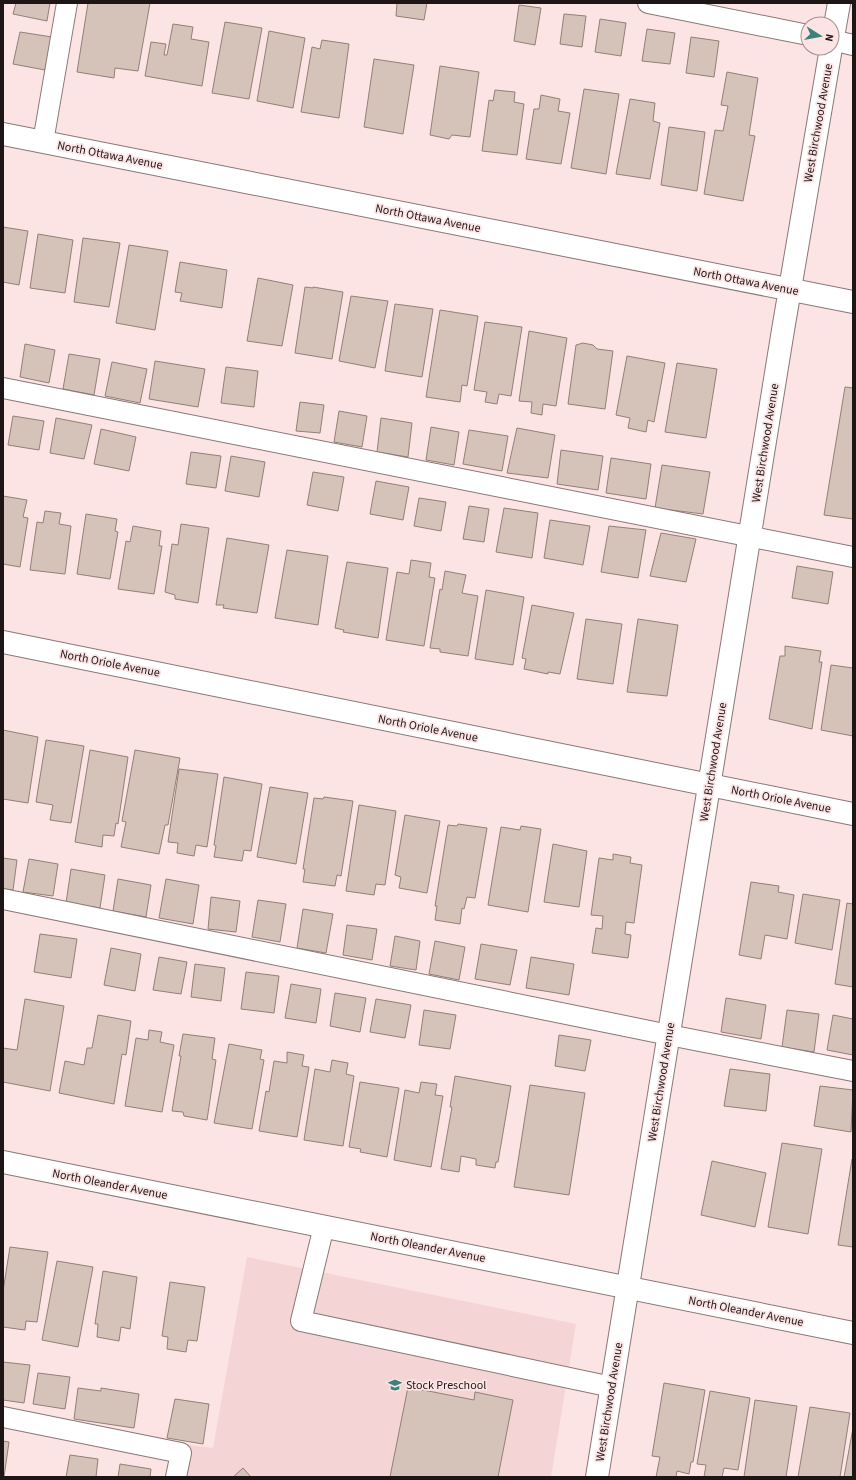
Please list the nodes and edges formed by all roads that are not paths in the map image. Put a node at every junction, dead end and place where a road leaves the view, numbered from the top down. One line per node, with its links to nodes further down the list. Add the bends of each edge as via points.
1 (67, 3): 10 (lane)
2 (648, 3): 5 (lane)
3 (839, 3): 4 (street)
4 (837, 16)
5 (800, 33)
6 (840, 43): 7 (lane)
7 (853, 45)
8 (830, 56): 11 (street, West Birchwood Avenue)
9 (3, 134): 10 (street, North Ottawa Avenue)
10 (43, 142): 11 (street, North Ottawa Avenue)
11 (790, 289): 12 (street, North Ottawa Avenue); 14 (street, West Birchwood Avenue)
12 (853, 302)
13 (3, 388): 14 (lane)
14 (750, 536): 15 (lane); 17 (street, West Birchwood Avenue)
15 (853, 557)
16 (3, 642): 17 (street, North Oriole Avenue)
17 (710, 785): 18 (street, North Oriole Avenue); 20 (street, West Birchwood Avenue)
18 (853, 814)
19 (3, 899): 20 (lane)
20 (669, 1035): 21 (lane); 24 (street, West Birchwood Avenue)
21 (853, 1071)
22 (3, 1162): 23 (street, North Oleander Avenue)
23 (324, 1226): 24 (street, North Oleander Avenue); 26 (lane, via 301,1321)
24 (628, 1287): 25 (street, North Oleander Avenue); 26 (street, West Birchwood Avenue)
25 (853, 1333)
26 (612, 1387): 29 (street, West Birchwood Avenue)
27 (3, 1417): 28 (lane, via 181,1452)
28 (176, 1477)
29 (597, 1477)

